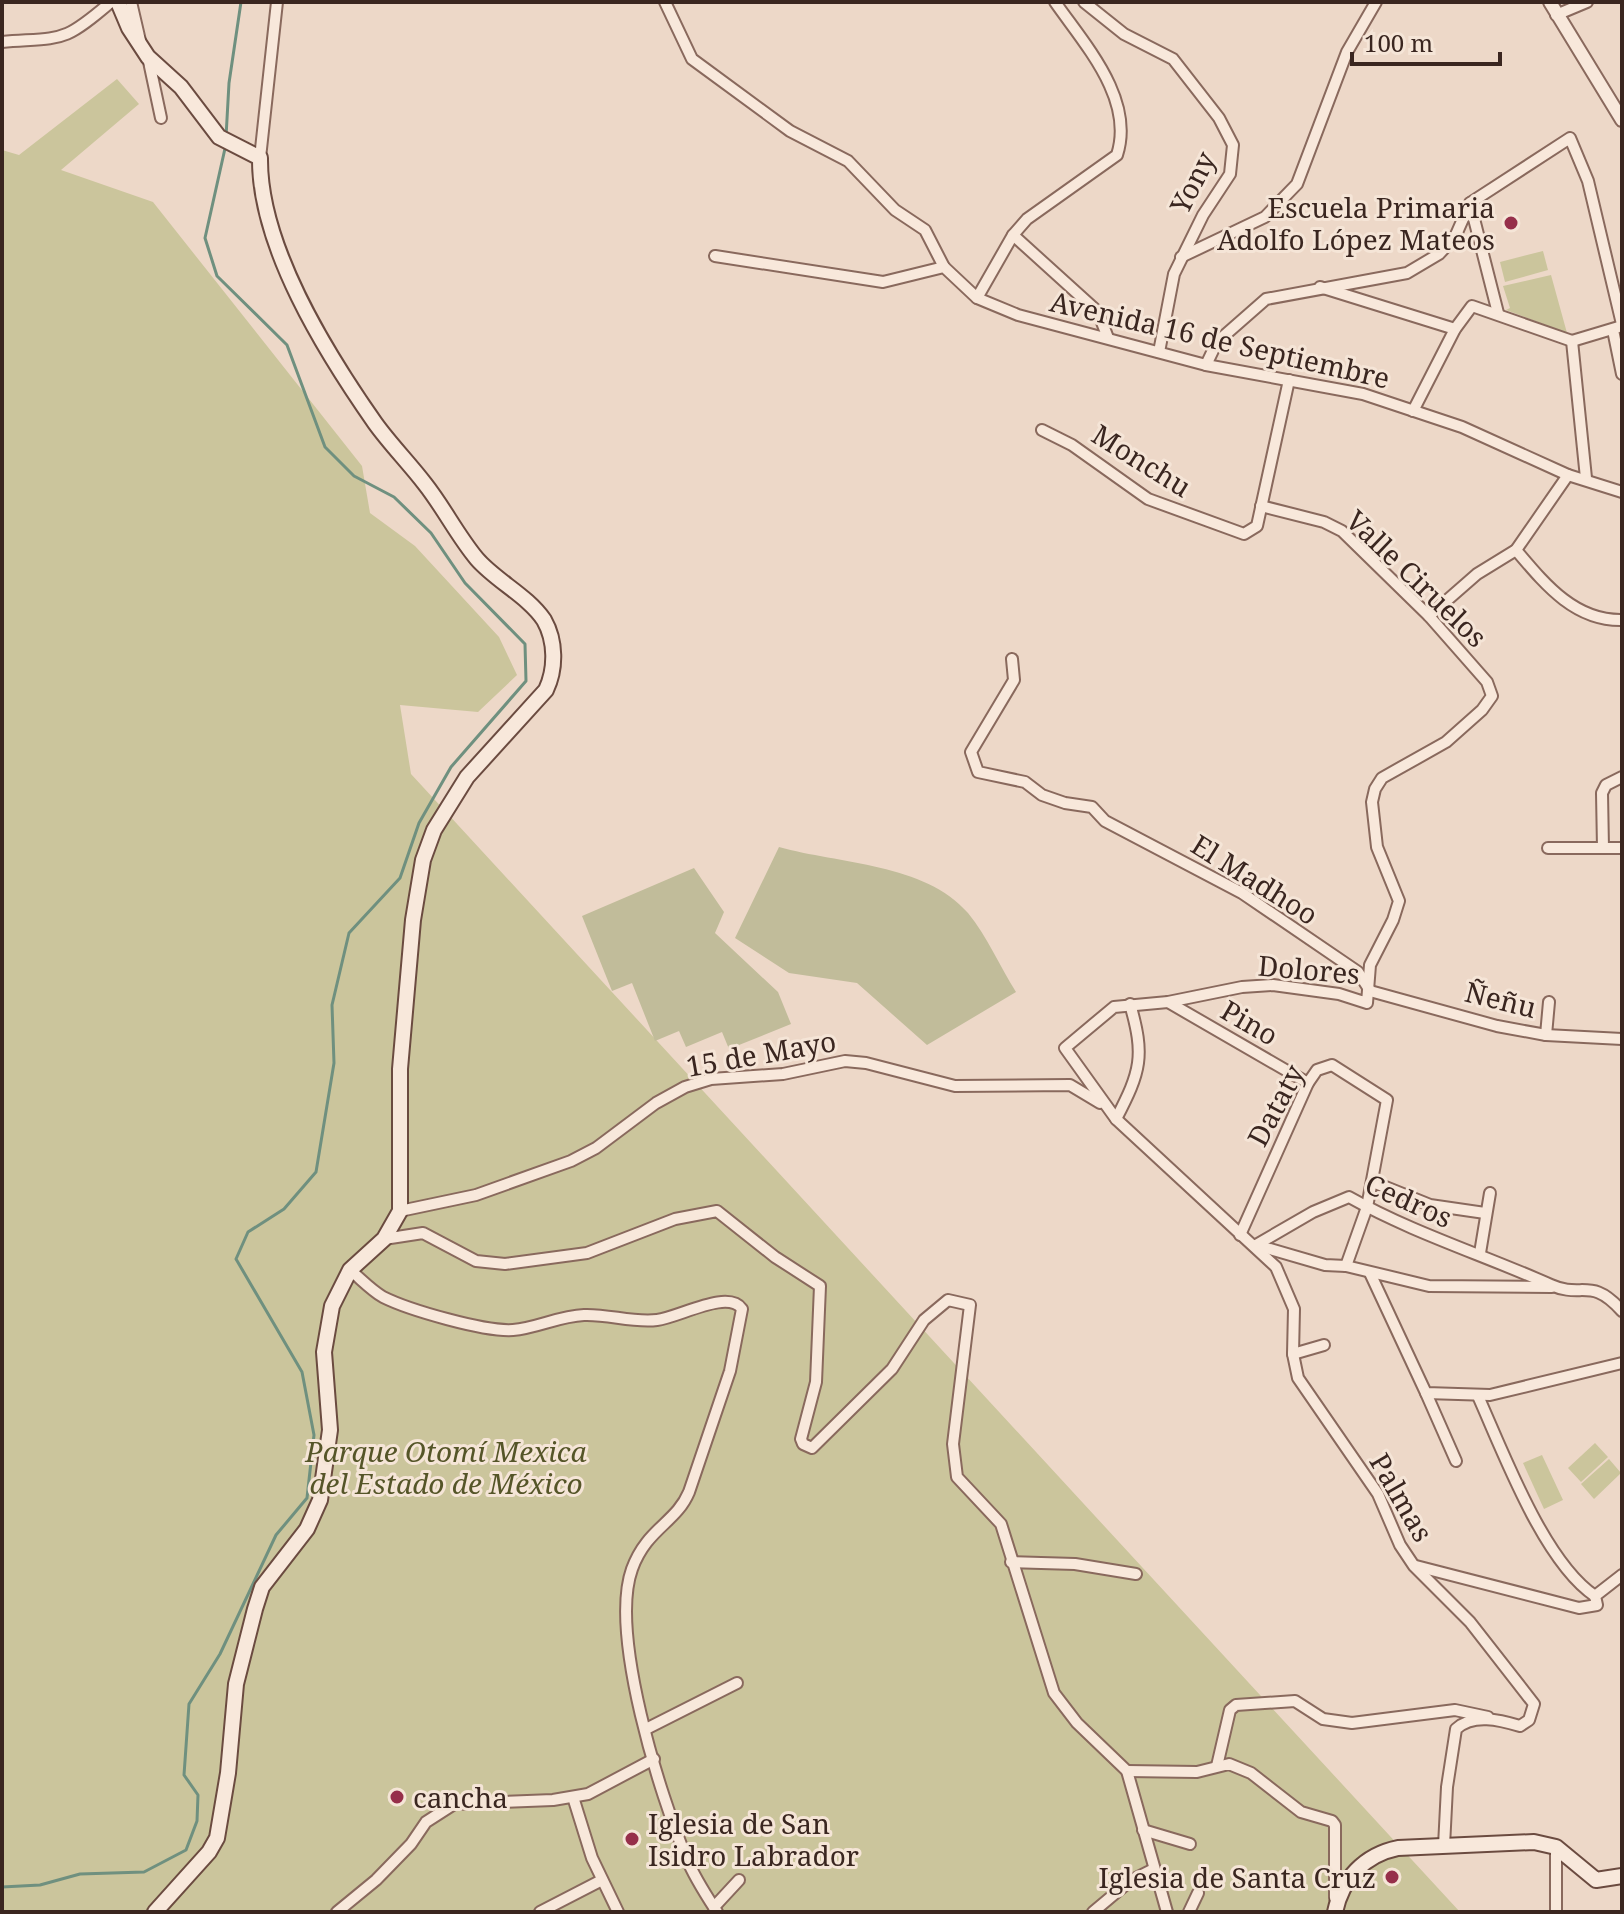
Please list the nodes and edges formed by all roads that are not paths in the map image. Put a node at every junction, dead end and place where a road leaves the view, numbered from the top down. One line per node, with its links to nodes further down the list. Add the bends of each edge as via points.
1 (111, 2): 12 (street, via 60,38)
2 (118, 2): 13 (main road)
3 (131, 2): 13 (street)
4 (277, 2): 16 (street)
5 (665, 2): 21 (street, Avenida 16 de Septiembre, via 692,59 790,131 854,166 895,210 925,230)
6 (1055, 2): 18 (street, via 1109,84 1122,134 1117,155 1043,204)
7 (1084, 2): 20 (street, Yony, via 1124,34 1173,59 1233,145 1230,174)
8 (1376, 2): 20 (street, via 1347,52 1297,184 1265,217)
9 (1550, 2): 11 (street)
10 (1587, 2): 11 (street)
11 (1556, 15): 15 (street)
12 (2, 42)
13 (145, 52): 14 (street); 16 (main road, via 181,87 219,137)
14 (161, 118)
15 (1622, 120)
16 (257, 157): 60 (main road, via 282,256 335,358 375,422 476,557 538,613 548,628 553,654 546,690 467,777 434,830 423,860 400,1069)
17 (1470, 203): 22 (street, via 1455,237 1423,265 1407,273); 24 (street); 25 (street, via 1570,138 1588,181)
18 (1013, 235): 23 (street); 27 (street, via 1090,303)
19 (715, 256): 21 (street, via 883,282)
20 (1180, 258): 29 (street, Yony)
21 (944, 267): 23 (street, Avenida 16 de Septiembre)
22 (1318, 287): 26 (street); 30 (street, via 1266,299 1217,342)
23 (977, 298): 27 (street, Avenida 16 de Septiembre, via 1032,320)
24 (1498, 313): 26 (street, via 1472,306); 28 (street)
25 (1619, 327): 28 (street); 31 (street)
26 (1455, 329): 33 (street)
27 (1108, 338): 29 (street, Avenida 16 de Septiembre)
28 (1572, 341): 36 (street)
29 (1159, 352): 30 (street, Avenida 16 de Septiembre)
30 (1206, 365): 32 (street, Avenida 16 de Septiembre)
31 (1622, 374)
32 (1289, 380): 33 (street, Avenida 16 de Septiembre, via 1363,394); 38 (street, Monchu)
33 (1413, 411): 35 (street, Avenida 16 de Septiembre)
34 (1042, 430): 38 (street, Monchu, via 1148,499 1232,532 1254,529)
35 (1568, 475): 36 (street, Avenida 16 de Septiembre); 39 (street)
36 (1586, 478): 37 (street, Avenida 16 de Septiembre)
37 (1622, 492)
38 (1261, 506): 40 (street, Valle Ciruelos, via 1334,526)
39 (1516, 550): 40 (street, via 1477,574); 41 (street, via 1556,595 1592,615)
40 (1429, 616): 43 (street, Valle Ciruelos)
41 (1622, 620)
42 (1012, 659): 48 (street, El Madhoo, via 1014,680 971,752 984,776 1025,782 1047,798 1088,805 1105,821 1242,893 1358,972)
43 (1487, 682): 48 (street, Dolores, via 1492,696 1482,710 1430,753 1382,778 1375,789 1377,847 1399,901 1370,965)
44 (1622, 777): 46 (street, via 1602,793)
45 (1548, 848): 46 (street)
46 (1603, 848): 47 (street)
47 (1622, 848)
48 (1370, 991): 49 (street, Dolores, via 1367,1003 1339,994 1258,985); 52 (street, Ñeñu)
49 (1168, 1002): 51 (street, Dolores); 54 (street, Pino)
50 (1549, 1002): 52 (street)
51 (1130, 1004): 55 (street, Dolores, via 1114,1007 1065,1048); 56 (street, via 1141,1058)
52 (1546, 1035): 53 (street, Ñeñu)
53 (1622, 1039)
54 (1308, 1083): 57 (street, Dataty, via 1323,1065 1332,1065 1387,1100); 62 (street, Dataty)
55 (1102, 1104): 56 (street); 60 (street, 15 de Mayo, via 1070,1085 955,1086 845,1061 783,1074 711,1079 656,1103 571,1161 476,1195)
56 (1116, 1119): 62 (street)
57 (1373, 1182): 59 (street); 61 (street, via 1430,1205)
58 (1490, 1193): 61 (street)
59 (1367, 1207): 64 (street, Cedros, via 1349,1197 1340,1199); 65 (street, Cedros); 66 (street)
60 (400, 1211): 63 (main road)
61 (1485, 1213): 65 (street)
62 (1240, 1235): 64 (street)
63 (384, 1239): 67 (main road); 77 (street, via 423,1233 476,1261 505,1264 587,1253 675,1219 717,1211 820,1286 816,1382 801,1439 812,1448 892,1369 933,1310 948,1300 970,1305 953,1444 955,1468 957,1477 1001,1524)
64 (1256, 1245): 66 (street); 72 (street, Palmas, via 1276,1267 1292,1302)
65 (1480, 1253): 69 (street, Cedros)
66 (1346, 1266): 68 (street)
67 (350, 1270): 84 (street, via 384,1297 407,1306 511,1330 553,1318 653,1320 682,1316 723,1300 740,1304 730,1371 689,1492 680,1509 642,1546 631,1572 630,1675); 99 (main road, via 332,1306 325,1342 330,1430 320,1500 307,1529 262,1587 255,1609 236,1684 217,1838)
68 (1370, 1273): 69 (street, via 1457,1289); 74 (street)
69 (1554, 1287): 70 (street, Cedros, via 1599,1291)
70 (1622, 1311)
71 (1324, 1345): 72 (street)
72 (1293, 1354): 78 (street, Palmas, via 1298,1378 1378,1494)
73 (1622, 1363): 75 (street)
74 (1426, 1393): 75 (street); 76 (street)
75 (1478, 1396): 81 (street, via 1546,1538 1577,1584)
76 (1456, 1461)
77 (1011, 1562): 79 (street, via 1075,1564); 87 (street, via 1054,1693)
78 (1414, 1566): 81 (street, via 1579,1608 1597,1605); 83 (street, Palmas, via 1470,1622 1534,1704 1524,1724)
79 (1136, 1574)
80 (1622, 1575): 81 (street)
81 (1595, 1596)
82 (737, 1683): 84 (street)
83 (1496, 1720): 86 (street, Palmas, via 1455,1710 1352,1723 1323,1719 1295,1701 1241,1704 1230,1710); 91 (street, Palmas, via 1470,1720 1456,1729)
84 (646, 1729): 85 (street)
85 (654, 1759): 88 (street); 98 (street, via 687,1859)
86 (1217, 1766): 87 (street, via 1197,1772); 106 (street, via 1242,1768 1301,1812 1335,1825)
87 (1127, 1771): 89 (street)
88 (573, 1797): 95 (street); 100 (street, via 454,1804 426,1822 402,1853)
89 (1143, 1830): 90 (street); 93 (street)
90 (1190, 1844)
91 (1444, 1846): 92 (main road, via 1534,1842); 106 (main road, via 1384,1851 1347,1879)
92 (1556, 1847): 94 (main road, via 1588,1877); 107 (street)
93 (1152, 1870): 103 (street); 104 (street)
94 (1621, 1878)
95 (602, 1880): 101 (street); 102 (street)
96 (739, 1880): 98 (street)
97 (1198, 1893): 105 (street)
98 (715, 1910)
99 (155, 1912)
100 (337, 1912)
101 (540, 1912)
102 (618, 1912)
103 (1093, 1912)
104 (1167, 1912)
105 (1189, 1912)
106 (1334, 1912)
107 (1556, 1912)

